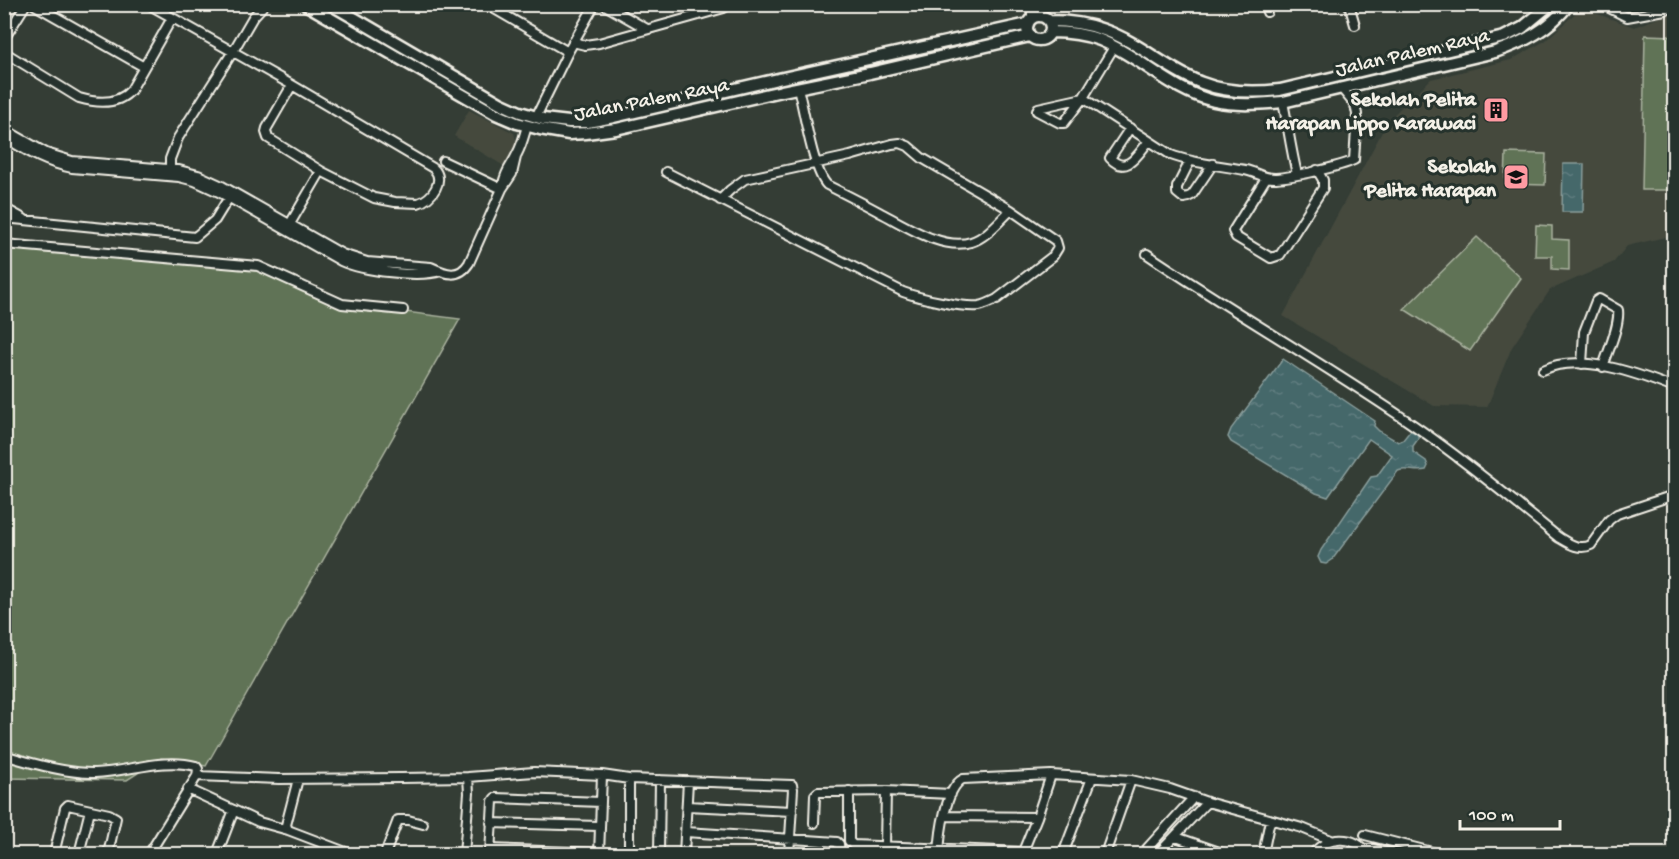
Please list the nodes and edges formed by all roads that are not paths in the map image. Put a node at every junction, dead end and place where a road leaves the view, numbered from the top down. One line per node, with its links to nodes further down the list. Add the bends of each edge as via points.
1 (26, 4): 24 (street)
2 (33, 4): 30 (street)
3 (148, 4): 19 (street)
4 (256, 4): 18 (street)
5 (265, 4): 18 (street)
6 (305, 4): 37 (street, Jalan Palem Raya, via 496,114)
7 (330, 4): 36 (street, Jalan Palem Raya, via 500,103)
8 (486, 4): 28 (street)
9 (595, 4): 25 (street)
10 (603, 4): 22 (street)
11 (724, 4): 22 (street, via 724,8)
12 (1032, 4): 20 (street)
13 (1349, 4): 21 (street)
14 (1551, 4): 20 (street, Jalan Palem Raya, via 1504,37 1259,92 1238,92 1201,83 1106,30)
15 (1569, 4): 33 (street, Jalan Palem Raya, via 1540,32 1519,44)
16 (1600, 4): 17 (street, via 1627,17 1665,10)
17 (1673, 4)
18 (253, 17): 29 (street)
19 (172, 18): 29 (street); 30 (street)
20 (1040, 19): 23 (street, via 1027,28); 23 (street, Jalan Palem Raya, via 1045,38); 26 (street, Jalan Palem Raya, via 1064,32); 36 (street, Jalan Palem Raya, via 614,117 569,122)
21 (1354, 25)
22 (647, 29): 25 (street, via 590,45)
23 (1030, 36): 32 (street, Jalan Palem Raya)
24 (4, 39)
25 (573, 42): 28 (street)
26 (1114, 47): 34 (street); 35 (street, Jalan Palem Raya, via 1176,86 1204,98 1235,104)
27 (4, 52): 30 (street, via 87,100 125,97)
28 (568, 52): 36 (street)
29 (232, 53): 31 (street); 49 (street, via 178,138 172,150)
30 (144, 67)
31 (292, 85): 47 (street, via 266,135); 47 (street, via 433,168 438,178 427,200 395,202 374,198)
32 (798, 88): 37 (street, Jalan Palem Raya, via 616,129 569,134); 44 (street)
33 (1341, 88): 35 (street, Jalan Palem Raya); 46 (street, via 1356,109 1354,157 1352,162)
34 (1083, 98): 34 (street, via 1064,123 1037,111 1038,108); 38 (street)
35 (1281, 102): 50 (street)
36 (536, 117)
37 (527, 126): 52 (street, via 516,157 505,172)
38 (1130, 128): 41 (street); 41 (street, via 1110,158 1119,165 1132,160)
39 (4, 129): 49 (street, via 46,153 72,161)
40 (4, 137): 49 (street, via 56,165)
41 (1149, 141): 42 (street, via 1171,155)
42 (1190, 160): 45 (street); 45 (street, via 1177,188 1184,198 1192,195)
43 (443, 161): 52 (street)
44 (816, 164): 54 (street, via 745,179); 56 (street, via 900,143); 56 (street, via 827,184 940,241 972,241)
45 (1213, 164): 51 (street, via 1248,170)
46 (1317, 170): 50 (street); 51 (street, via 1323,188 1280,255 1272,258 1236,237 1233,231)
47 (321, 171): 59 (street)
48 (666, 171): 54 (street)
49 (170, 173): 53 (street, via 198,175)
50 (1297, 174): 51 (street)
51 (1266, 178)
52 (502, 189): 59 (street, via 469,263 456,274 431,267 358,260)
53 (230, 195): 58 (street, via 215,220 195,237); 59 (street)
54 (720, 200): 56 (street, via 903,292 976,307 997,299 1058,248 1056,241)
55 (4, 208): 58 (street)
56 (1011, 210)
57 (4, 218): 58 (street)
58 (25, 220)
59 (288, 228)
60 (4, 244): 62 (street, via 258,266 342,304)
61 (1147, 254): 67 (street, via 1386,407 1571,545 1586,548 1617,514)
62 (403, 310)
63 (1582, 364): 64 (street); 64 (street, via 1585,328 1599,299 1619,311); 65 (street, via 1560,364)
64 (1603, 366): 66 (street)
65 (1543, 370)
66 (1674, 388)
67 (1674, 495)
68 (4, 755): 70 (street, via 93,773 184,763 197,767)
69 (602, 775): 72 (street, via 534,772); 75 (street); 84 (street)
70 (197, 776): 73 (street); 79 (street)
71 (1051, 776): 74 (street); 82 (street, via 963,779); 91 (street)
72 (468, 777): 73 (street); 120 (street)
73 (298, 778): 97 (street)
74 (1092, 778): 77 (street); 126 (street)
75 (629, 779): 76 (street); 121 (street)
76 (660, 780): 78 (street); 122 (street)
77 (1131, 780): 83 (street); 127 (street)
78 (687, 781): 86 (street); 89 (street, via 792,785)
79 (188, 789): 88 (street); 116 (street)
80 (849, 791): 81 (street); 94 (street, via 817,792); 104 (street, via 849,843)
81 (886, 792): 82 (street); 104 (street)
82 (951, 794): 90 (street)
83 (1194, 797): 85 (street); 128 (street)
84 (601, 802): 93 (street, via 496,798); 96 (street)
85 (1207, 802): 92 (street); 101 (street)
86 (687, 806): 89 (street); 98 (street)
87 (90, 810): 113 (street, via 66,806); 114 (street); 115 (street, via 116,818)
88 (234, 810): 97 (street); 117 (street)
89 (792, 811): 102 (street)
90 (944, 816): 91 (street); 107 (street)
91 (1037, 817): 109 (street)
92 (1270, 820): 99 (street); 131 (street)
93 (491, 823): 96 (street); 106 (street)
94 (814, 823)
95 (423, 824): 119 (street, via 398,820)
96 (599, 826): 112 (street)
97 (288, 830): 118 (street)
98 (686, 832): 102 (street); 123 (street)
99 (1314, 834): 103 (street); 111 (street)
100 (1365, 835): 133 (street)
101 (1176, 837): 110 (street); 129 (street)
102 (790, 838): 124 (street); 125 (street, via 837,842)
103 (1331, 840): 108 (street, via 1351,841); 111 (street)
104 (885, 846): 105 (street)
105 (910, 851): 107 (street)
106 (490, 852): 112 (street)
107 (939, 852): 109 (street)
108 (1366, 852): 132 (street, via 1372,849)
109 (1023, 853)
110 (1215, 853): 130 (street)
111 (1313, 853)
112 (599, 854)
113 (54, 855)
114 (79, 855)
115 (108, 855)
116 (150, 855)
117 (217, 855)
118 (351, 855)
119 (385, 855)
120 (464, 855)
121 (628, 855)
122 (658, 855)
123 (684, 855)
124 (789, 855)
125 (840, 855)
126 (1063, 855)
127 (1104, 855)
128 (1142, 855)
129 (1158, 855)
130 (1226, 855)
131 (1263, 855)
132 (1395, 855)
133 (1440, 855)

